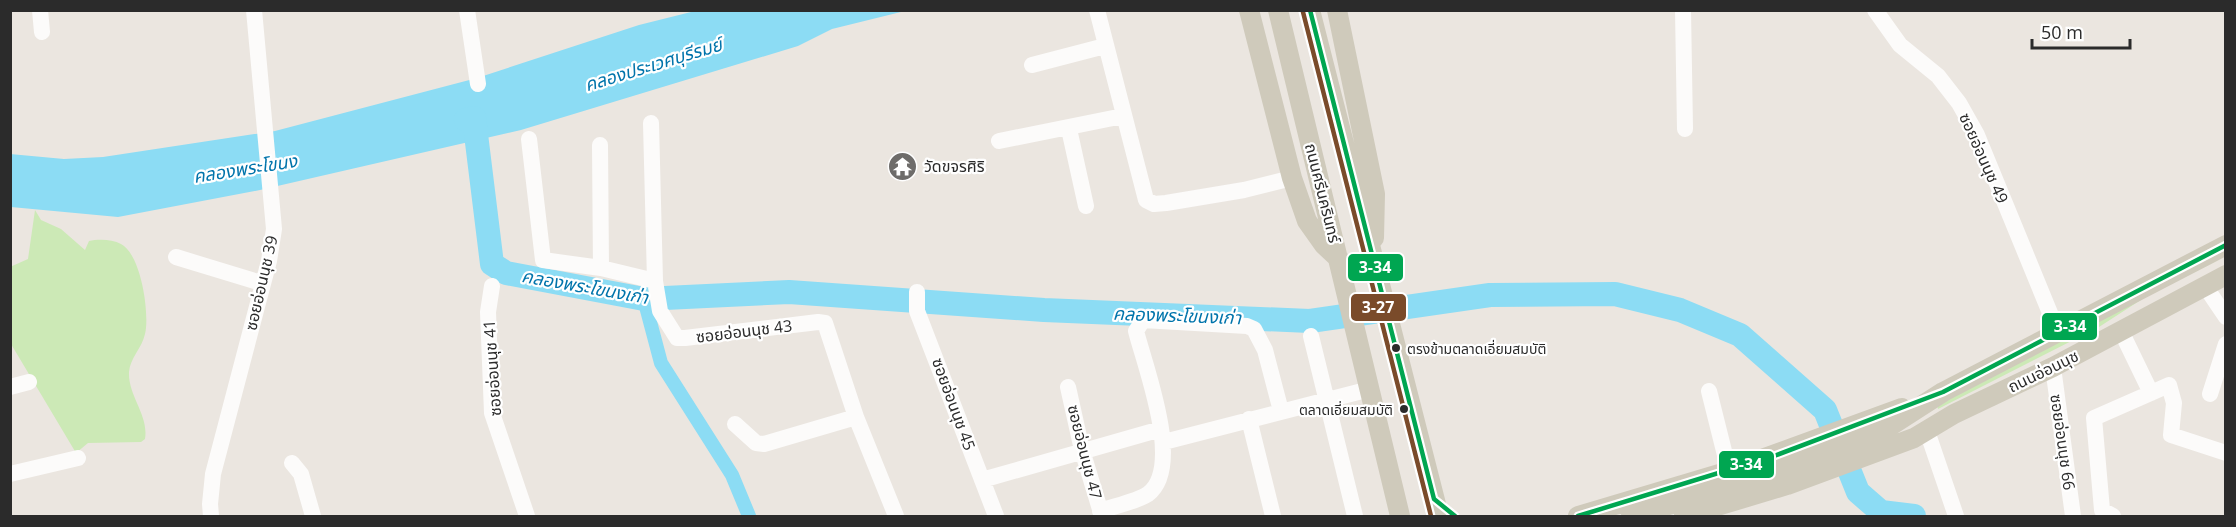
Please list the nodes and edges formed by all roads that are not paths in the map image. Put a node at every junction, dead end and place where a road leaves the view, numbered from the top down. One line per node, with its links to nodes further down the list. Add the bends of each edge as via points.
1 (40, 10): 11 (street)
2 (254, 10): 30 (street, ซอยอ่อนนุช 39, via 274,229)
3 (467, 10): 14 (street)
4 (1096, 10): 12 (street)
5 (1249, 10): 22 (main road)
6 (1278, 10): 27 (main road, ถนนศรีนครินทร์)
7 (1310, 10): 25 (main road, ถนนศรีนครินทร์)
8 (1337, 10): 25 (main road, via 1375,194)
9 (1683, 10): 18 (street)
10 (1875, 10): 36 (street, ซอยอ่อนนุช 49, via 1900,45 1938,76 1959,103 1977,135)
11 (42, 32)
12 (1105, 46): 13 (street); 15 (street)
13 (1032, 65)
14 (478, 84)
15 (1123, 116): 17 (street); 22 (street, via 1144,196 1149,202 1166,203 1244,190)
16 (651, 123): 33 (street)
17 (1069, 129): 20 (street); 23 (street)
18 (1685, 129)
19 (529, 139): 28 (street, via 543,260)
20 (999, 141)
21 (600, 145): 28 (street)
22 (1292, 178): 27 (main road, via 1312,230)
23 (1086, 206)
24 (2226, 245): 36 (main road, ถนนอ่อนนุช)
25 (1373, 253): 65 (main road, ถนนศรีนครินทร์)
26 (176, 257): 30 (street)
27 (1339, 259): 44 (main road, ถนนศรีนครินทร์)
28 (601, 268): 33 (street)
29 (2226, 275): 32 (main road, ถนนอ่อนนุช)
30 (261, 283): 69 (street, ซอยอ่อนนุช 39, via 213,474)
31 (492, 286): 71 (street, ซอยอ่อนนุช 41, via 488,312 492,413)
32 (2205, 286): 35 (street); 37 (main road, ถนนอ่อนนุช)
33 (657, 296): 52 (street, ซอยอ่อนนุช 43, via 677,338 825,324)
34 (917, 301): 64 (street, ซอยอ่อนนุช 45)
35 (2226, 317)
36 (2057, 330): 46 (main road, ถนนอ่อนนุช)
37 (2121, 331): 40 (main road, ถนนอ่อนนุช); 47 (street)
38 (1311, 336): 49 (street)
39 (2226, 344): 48 (street)
40 (2053, 367): 51 (main road, ถนนอ่อนนุช); 80 (street, ซอยอ่อนนุช 66)
41 (29, 382): 42 (street)
42 (10, 387)
43 (1068, 387): 58 (street, ซอยอ่อนนุช 47)
44 (1370, 389): 49 (street); 66 (main road, ถนนศรีนครินทร์)
45 (1709, 391): 62 (street)
46 (1942, 392): 57 (main road, ถนนอ่อนนุช); 62 (main road, ถนนอ่อนนุช)
47 (2151, 393): 59 (street, via 2169,385 2174,403 2171,435); 81 (street, via 2094,418 2102,510)
48 (2210, 394)
49 (1326, 400): 50 (street); 75 (street)
50 (1281, 411): 53 (street); 56 (street, via 1265,350 1254,329 1143,320 1136,331)
51 (1954, 414): 55 (main road, ถนนอ่อนนุช); 57 (main road, ถนนอ่อนนุช)
52 (856, 417): 54 (street, via 764,444 756,443); 72 (street, ซอยอ่อนนุช 43)
53 (1249, 419): 56 (street); 74 (street)
54 (735, 424)
55 (1927, 431): 68 (street); 79 (main road, ถนนอ่อนนุช, via 1787,485)
56 (1162, 436): 58 (street); 67 (street, via 1162,477 1148,494)
57 (1870, 439): 78 (main road, ถนนอ่อนนุช, via 1778,472)
58 (1082, 450): 64 (street); 67 (street, ซอยอ่อนนุช 47)
59 (2225, 450)
60 (78, 458): 63 (street)
61 (292, 463): 70 (street, via 301,474)
62 (1729, 471): 77 (main road, ถนนอ่อนนุช)
63 (10, 474)
64 (982, 480): 73 (street, ซอยอ่อนนุช 45)
65 (1436, 508): 76 (main road)
66 (1399, 513)
67 (1101, 514)
68 (1955, 515)
69 (212, 516)
70 (313, 516)
71 (527, 516)
72 (896, 516)
73 (996, 516)
74 (1273, 516)
75 (1355, 516)
76 (1455, 516)
77 (1578, 516)
78 (1631, 516)
79 (1684, 516)
80 (2073, 516)
81 (2113, 516)

